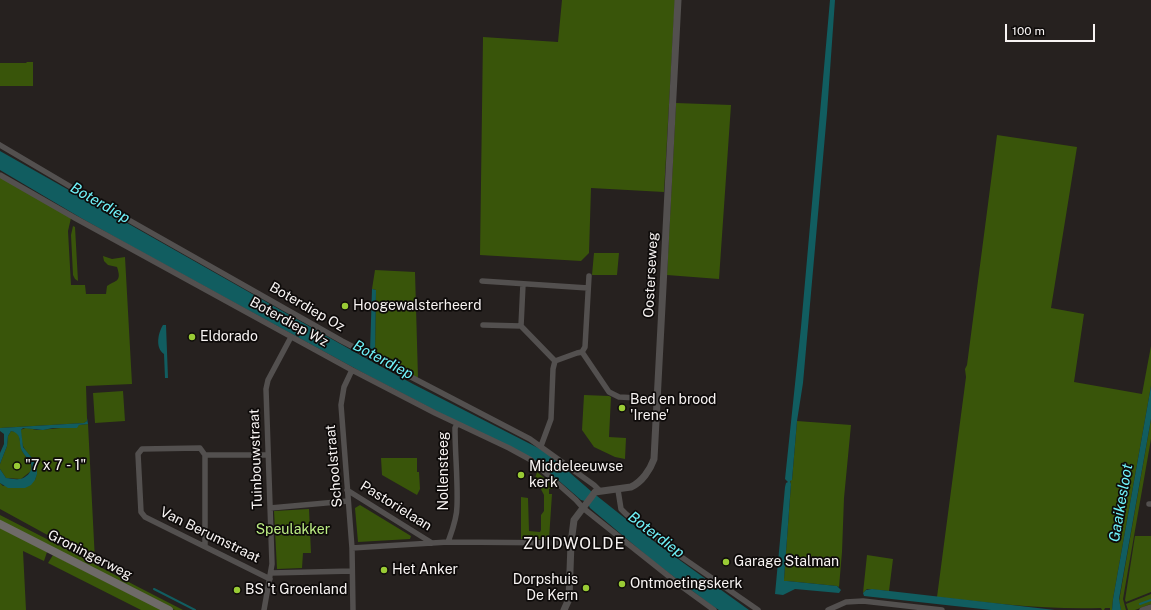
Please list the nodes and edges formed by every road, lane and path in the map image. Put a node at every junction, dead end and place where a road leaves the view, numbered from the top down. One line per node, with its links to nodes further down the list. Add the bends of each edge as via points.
1 (678, 0): 14 (street, Oosterseweg)
2 (0, 145): 16 (street, Boterdiep Oz, via 342,341)
3 (0, 175): 10 (street, Boterdiep Wz)
4 (589, 276): 7 (street)
5 (482, 281): 6 (street)
6 (523, 284): 7 (street); 9 (street)
7 (588, 288): 11 (street, via 585,347)
8 (483, 325): 9 (street)
9 (521, 326): 12 (street)
10 (291, 337): 13 (street, Boterdiep Wz); 18 (street, Tuinbouwstraat, via 266,388)
11 (582, 352): 12 (street); 14 (street, via 610,392 619,397)
12 (556, 361): 16 (street, via 553,369 551,419)
13 (352, 370): 15 (street, Boterdiep Wz); 19 (street, Schoolstraat, via 344,387 341,405)
14 (657, 399): 20 (street, Oosterseweg, via 654,459 636,485)
15 (457, 424): 23 (street, Boterdiep Wz, via 531,460); 26 (street, Nollensteeg, via 457,507)
16 (541, 446): 21 (street, Boterdiep Oz, via 594,485)
17 (205, 455): 18 (street); 29 (street); 29 (street, Van Berumstraat, via 200,448 145,449 140,451 138,456 141,512 146,517)
18 (268, 455): 24 (street, Tuinbouwstraat)
19 (347, 490): 22 (street, Schoolstraat); 27 (street, Pastorielaan)
20 (618, 490): 21 (street, Oosterseweg); 39 (street, via 621,509 626,514 680,556)
21 (598, 491): 23 (street)
22 (348, 501): 24 (street); 30 (street, Schoolstraat)
23 (584, 506): 28 (street, via 574,520); 38 (street, Boterdiep Wz)
24 (270, 508): 32 (street, Tuinbouwstraat)
25 (0, 524): 34 (main road, Groningerweg)
26 (448, 542): 27 (street, Pastorielaan); 28 (street, Pastorielaan)
27 (432, 543): 30 (street, Pastorielaan)
28 (571, 544): 37 (street, via 570,599)
29 (205, 546): 32 (street, Van Berumstraat)
30 (352, 548): 31 (street, Schoolstraat)
31 (352, 571): 32 (street); 36 (street, Schoolstraat)
32 (270, 576): 35 (street, Tuinbouwstraat)
33 (1151, 606): 42 (street)
34 (169, 610)
35 (264, 610)
36 (353, 610)
37 (564, 610)
38 (714, 610)
39 (758, 610)
40 (828, 610): 41 (street, via 846,602 863,601)
41 (942, 610)
42 (1142, 610)

